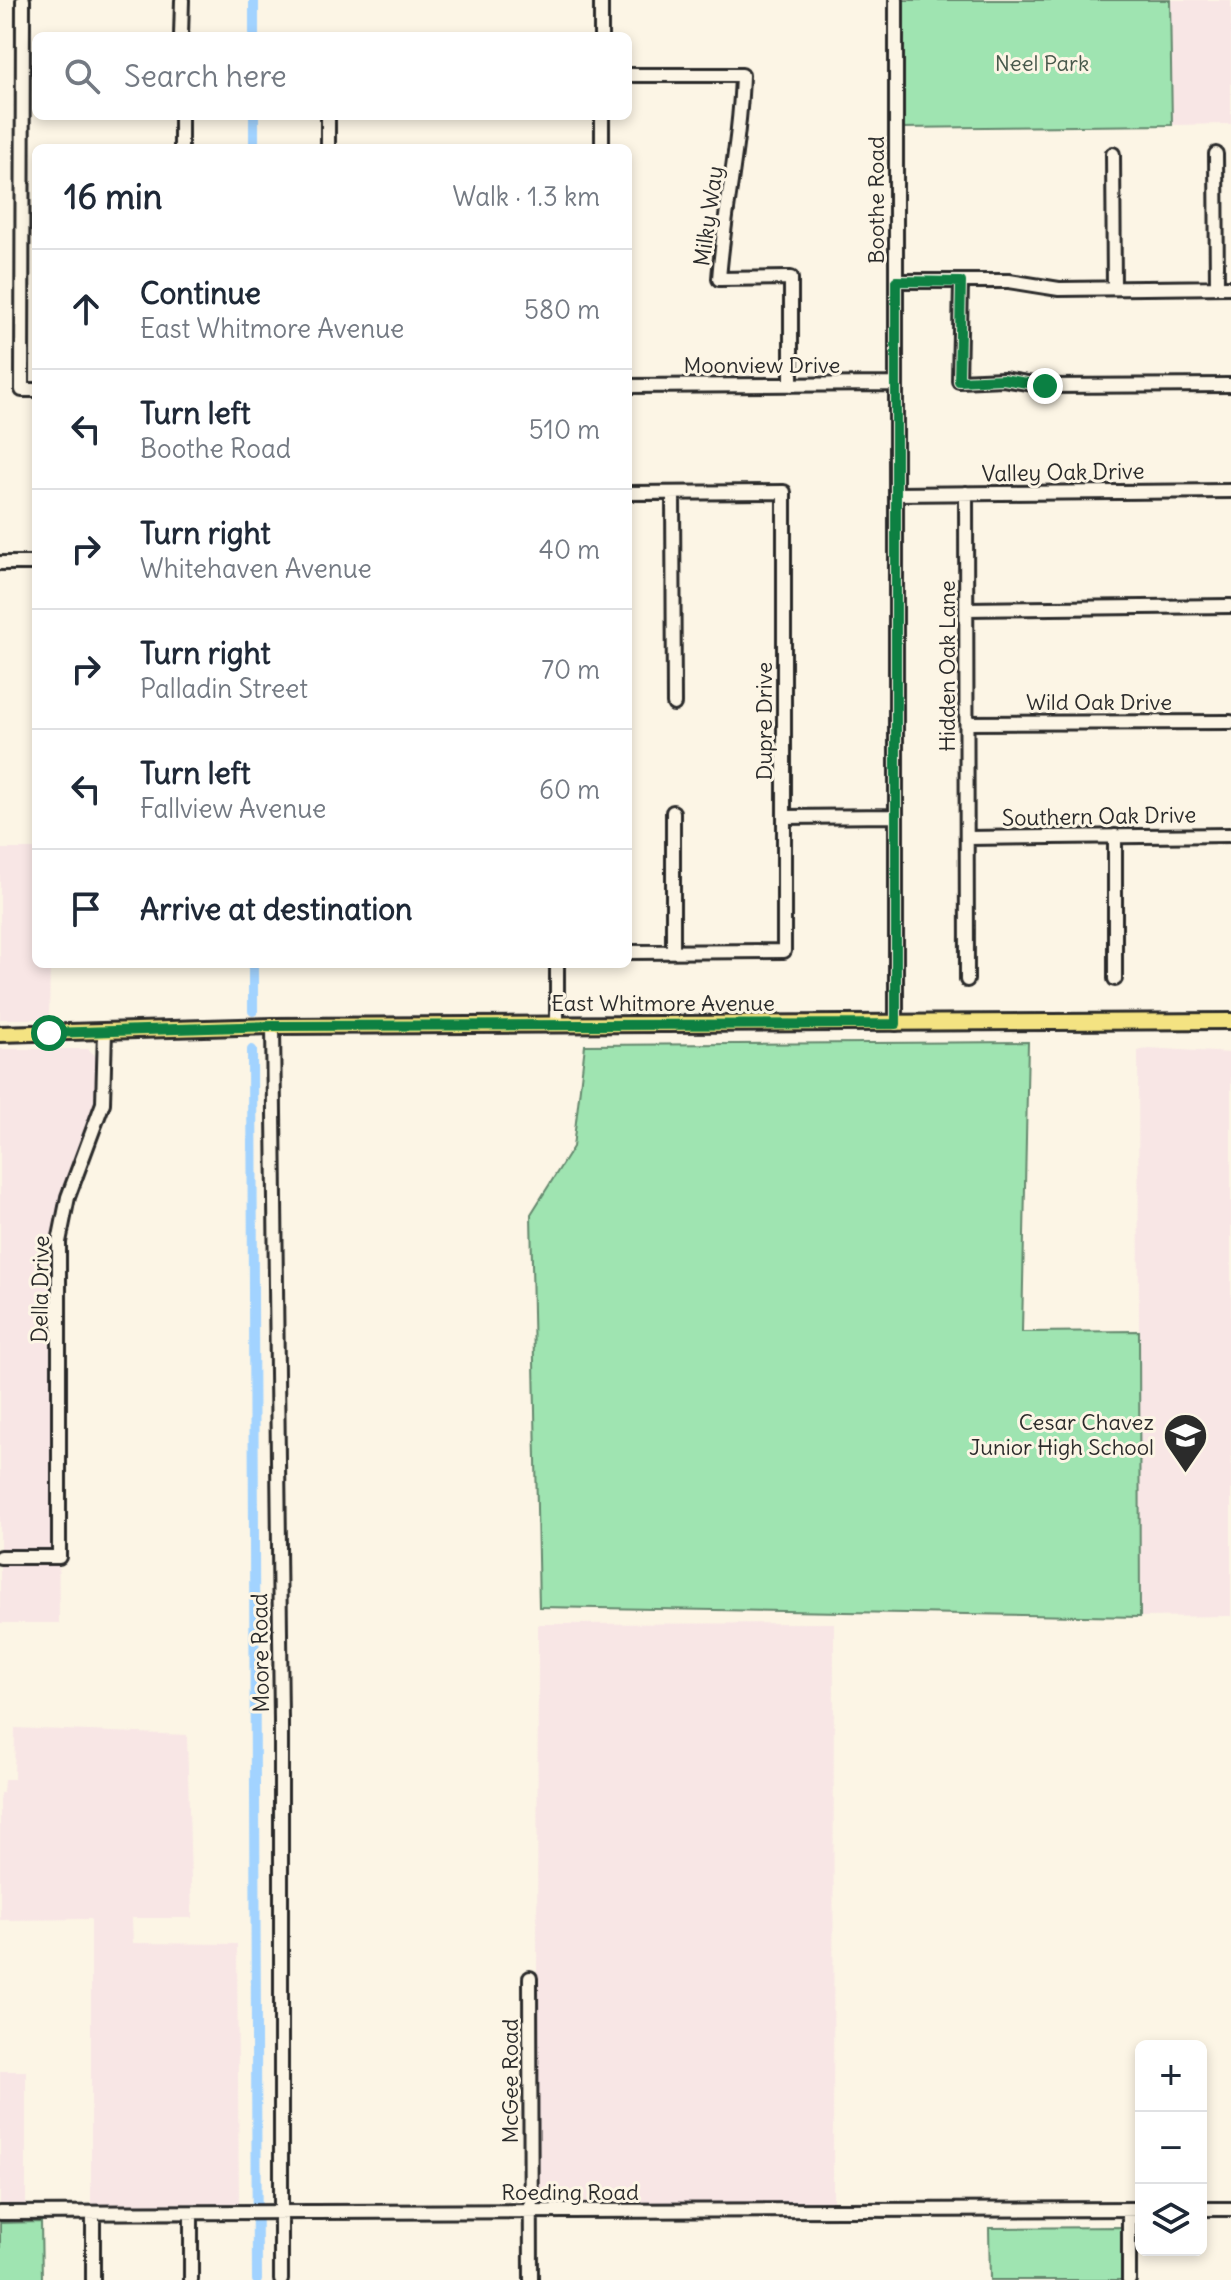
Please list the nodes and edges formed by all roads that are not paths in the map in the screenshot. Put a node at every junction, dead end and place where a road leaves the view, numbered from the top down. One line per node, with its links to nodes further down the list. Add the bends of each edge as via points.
1 (23, 0): 7 (street)
2 (182, 0): 5 (street)
3 (601, 0): 6 (street)
4 (896, 0): 21 (street, Boothe Road)
5 (181, 32)
6 (601, 32)
7 (29, 41): 17 (street)
8 (632, 75): 27 (street, Milky Way, via 742,75 719,279 791,278)
9 (181, 120): 12 (street)
10 (328, 120): 13 (street)
11 (602, 120): 14 (street)
12 (181, 144)
13 (328, 144)
14 (602, 144)
15 (1113, 154): 24 (street)
16 (1216, 154): 23 (street)
17 (22, 157): 18 (street); 20 (street)
18 (32, 157)
19 (32, 275): 20 (street)
20 (22, 276): 30 (street, via 22,390)
21 (896, 281): 22 (street); 26 (street, Boothe Road)
22 (961, 282): 24 (street); 28 (street, via 959,381)
23 (1217, 286): 24 (street); 25 (street)
24 (1114, 287)
25 (1231, 287)
26 (896, 384): 27 (street, Moonview Drive); 35 (street, Boothe Road)
27 (791, 385): 29 (street, Moonview Drive)
28 (1231, 385)
29 (632, 386)
30 (32, 390)
31 (1231, 491): 34 (street, Valley Oak Drive)
32 (632, 493): 33 (street)
33 (673, 493): 40 (street); 45 (street, Dupre Drive, via 784,492)
34 (966, 493): 35 (street, Valley Oak Drive); 39 (street, Hidden Oak Lane)
35 (896, 494): 44 (street, Boothe Road)
36 (0, 563): 37 (street)
37 (32, 563)
38 (1231, 606): 39 (street)
39 (967, 609): 42 (street, Hidden Oak Lane)
40 (674, 704)
41 (1231, 722): 42 (street, Wild Oak Drive)
42 (967, 723): 48 (street, Hidden Oak Lane)
43 (673, 812): 49 (street)
44 (896, 816): 45 (street); 56 (street, Boothe Road)
45 (784, 817): 49 (street, Dupre Drive, via 784,951)
46 (1231, 835): 47 (street, Southern Oak Drive)
47 (1115, 836): 48 (street, Southern Oak Drive); 52 (street)
48 (967, 838): 53 (street, Hidden Oak Lane)
49 (673, 951): 50 (street)
50 (632, 952)
51 (557, 968): 55 (street)
52 (1115, 979)
53 (967, 980)
54 (1231, 1021): 56 (main road, East Whitmore Avenue)
55 (557, 1024): 56 (main road, East Whitmore Avenue); 57 (main road, East Whitmore Avenue)
56 (896, 1024)
57 (273, 1026): 58 (main road, East Whitmore Avenue); 67 (street, Moore Road)
58 (105, 1030): 59 (main road, East Whitmore Avenue); 60 (street, Della Drive, via 103,1103 68,1197 59,1242 59,1557)
59 (0, 1034)
60 (0, 1557)
61 (530, 1978): 65 (street, McGee Road)
62 (1135, 2209): 65 (street, Roeding Road); 74 (street)
63 (1207, 2209): 64 (street)
64 (1231, 2209)
65 (531, 2212): 67 (street, Roeding Road); 73 (street, McGee Road)
66 (0, 2213): 69 (street, Roeding Road)
67 (281, 2213): 68 (street, Roeding Road); 72 (street, Moore Road)
68 (191, 2214): 69 (street, Roeding Road); 71 (street)
69 (93, 2215): 70 (street)
70 (93, 2280)
71 (191, 2280)
72 (281, 2280)
73 (531, 2280)
74 (1129, 2280)

